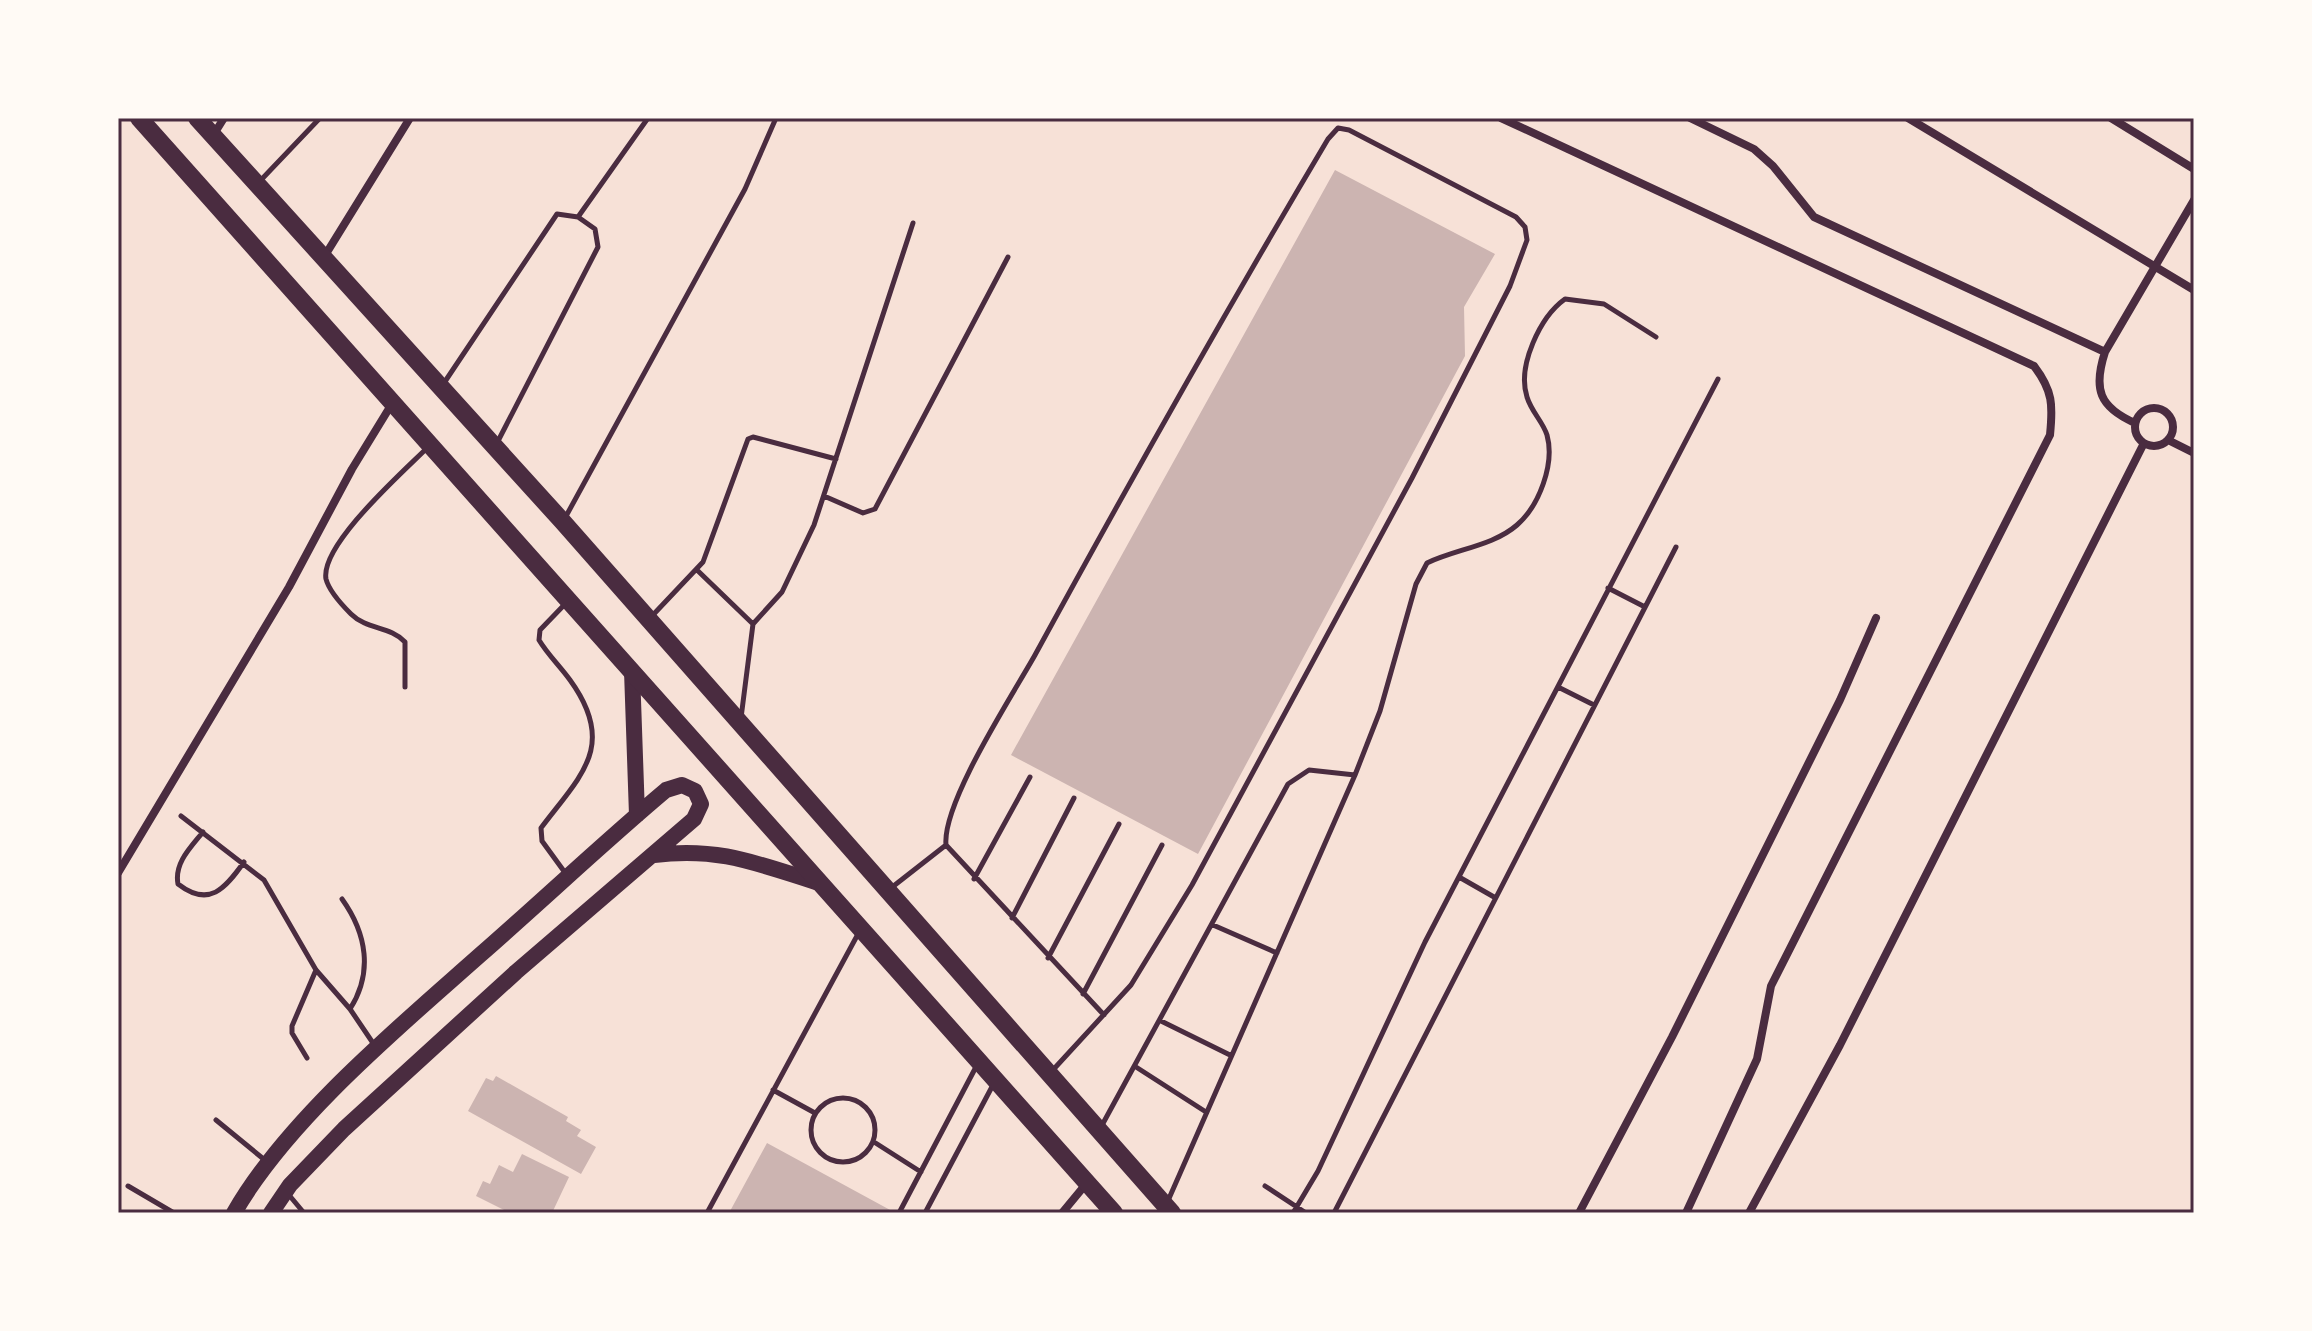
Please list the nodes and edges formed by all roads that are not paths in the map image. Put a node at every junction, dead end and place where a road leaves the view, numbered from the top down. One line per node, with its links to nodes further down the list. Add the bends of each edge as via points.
1 (123, 118): 14 (highway)
2 (139, 118): 14 (highway)
3 (197, 118): 13 (highway)
4 (224, 118): 13 (street)
5 (320, 118): 16 (lane)
6 (410, 118): 20 (street)
7 (648, 118): 18 (lane)
8 (776, 118): 37 (lane, via 745,189)
9 (1501, 118): 114 (street, via 2034,366 2049,386 2053,403 2050,435 1771,986 1757,1059)
10 (1690, 118): 25 (street, via 1754,149 1814,217)
11 (1908, 118): 22 (street)
12 (2111, 118): 15 (street)
13 (214, 135): 16 (highway)
14 (169, 151): 28 (highway)
15 (2194, 169)
16 (258, 185): 20 (highway)
17 (2194, 200): 22 (street)
18 (578, 217): 27 (lane, via 563,212 549,222); 33 (lane, via 595,229 598,247)
19 (913, 223): 35 (lane)
20 (323, 257): 27 (highway)
21 (1008, 257): 36 (lane, via 875,509 863,513)
22 (2154, 266): 23 (street); 25 (street)
23 (2194, 290)
24 (1656, 337): 51 (lane, via 1604,304 1565,299 1555,306 1537,335 1525,372 1526,395 1547,435 1544,482 1519,524 1501,536 1427,563)
25 (2105, 352): 29 (street, via 2098,373 2104,399 2110,410)
26 (1718, 379): 40 (lane)
27 (441, 387): 33 (highway)
28 (393, 402): 32 (highway); 62 (street)
29 (2135, 423): 30 (street, via 2145,409 2163,409 2173,423); 31 (street)
30 (2168, 440): 31 (street, via 2157,446); 34 (street)
31 (2144, 443): 115 (street, via 1840,1045)
32 (431, 444): 41 (highway); 47 (lane, via 348,532 329,560 326,577 360,623 405,642)
33 (495, 447): 37 (highway)
34 (2194, 453)
35 (836, 459): 36 (lane); 39 (lane, via 748,439)
36 (824, 496): 45 (lane, via 791,577)
37 (563, 522): 44 (highway)
38 (1676, 547): 42 (lane)
39 (697, 570): 44 (lane); 45 (lane)
40 (1608, 588): 42 (lane); 48 (lane)
41 (569, 599): 46 (highway); 63 (lane, via 540,630 539,640 585,706 592,735 584,775 541,828 542,841)
42 (1645, 607): 49 (lane)
43 (1876, 618): 113 (street, via 1672,1037)
44 (649, 620): 50 (highway)
45 (753, 624): 50 (lane)
46 (632, 671): 54 (main road); 66 (highway)
47 (405, 687)
48 (1558, 687): 49 (lane); 64 (lane)
49 (1594, 705): 68 (lane)
50 (741, 723): 67 (highway)
51 (1355, 775): 71 (lane, via 1309,770 1288,784); 73 (lane)
52 (1030, 777): 65 (lane)
53 (1074, 798): 70 (lane)
54 (637, 815): 60 (main road, via 675,786 689,787 699,798 698,815); 63 (main road)
55 (181, 816): 57 (lane)
56 (1119, 824): 74 (lane)
57 (203, 832): 61 (lane); 61 (lane, via 184,856 178,884 196,896 210,896)
58 (946, 845): 65 (lane); 67 (lane); 78 (lane, via 948,816 995,727 1187,377 1328,139 1338,128 1349,130 1516,217 1527,240 1510,286 1412,478 1192,885 1148,960)
59 (1162, 845): 76 (lane)
60 (654, 855): 66 (main road, via 693,850 730,855); 98 (main road, via 344,1129)
61 (244, 862): 75 (lane, via 272,891)
62 (118, 873)
63 (568, 877): 80 (main road)
64 (1459, 877): 68 (lane); 99 (lane)
65 (974, 879): 70 (lane)
66 (816, 882): 72 (highway)
67 (888, 891): 85 (highway)
68 (1494, 897): 112 (lane)
69 (342, 899): 77 (lane, via 359,930 365,958 361,991)
70 (1012, 918): 74 (lane)
71 (1213, 925): 73 (lane); 79 (lane)
72 (860, 929): 83 (highway); 87 (lane)
73 (1277, 953): 81 (lane)
74 (1048, 958): 76 (lane)
75 (316, 970): 77 (lane); 82 (lane, via 292,1026)
76 (1083, 994): 78 (lane)
77 (350, 1009): 80 (lane)
78 (1104, 1015): 85 (lane)
79 (1161, 1021): 81 (lane); 84 (lane)
80 (377, 1050): 93 (main road)
81 (1230, 1055): 88 (lane)
82 (307, 1058)
83 (978, 1063): 86 (highway); 94 (lane)
84 (1136, 1067): 88 (lane); 91 (lane)
85 (1049, 1074): 91 (highway)
86 (995, 1082): 95 (highway); 107 (lane)
87 (773, 1090): 89 (lane); 105 (lane)
88 (1206, 1112): 100 (lane)
89 (815, 1113): 92 (lane, via 829,1100 858,1101 872,1115); 92 (lane, via 811,1134 829,1159 850,1162)
90 (216, 1120): 93 (lane)
91 (1098, 1131): 100 (highway)
92 (874, 1142): 94 (lane)
93 (267, 1161): 102 (main road)
94 (921, 1172): 106 (lane)
95 (1087, 1183): 108 (street); 109 (highway)
96 (128, 1186): 101 (lane)
97 (1265, 1186): 99 (lane)
98 (285, 1192): 103 (main road); 104 (lane)
99 (1297, 1206): 110 (lane); 111 (lane)
100 (1169, 1209)
101 (174, 1213)
102 (234, 1213)
103 (271, 1213)
104 (304, 1213)
105 (707, 1213)
106 (899, 1213)
107 (925, 1213)
108 (1062, 1213)
109 (1114, 1213)
110 (1293, 1213)
111 (1306, 1213)
112 (1334, 1213)
113 (1579, 1213)
114 (1686, 1213)
115 (1749, 1213)

